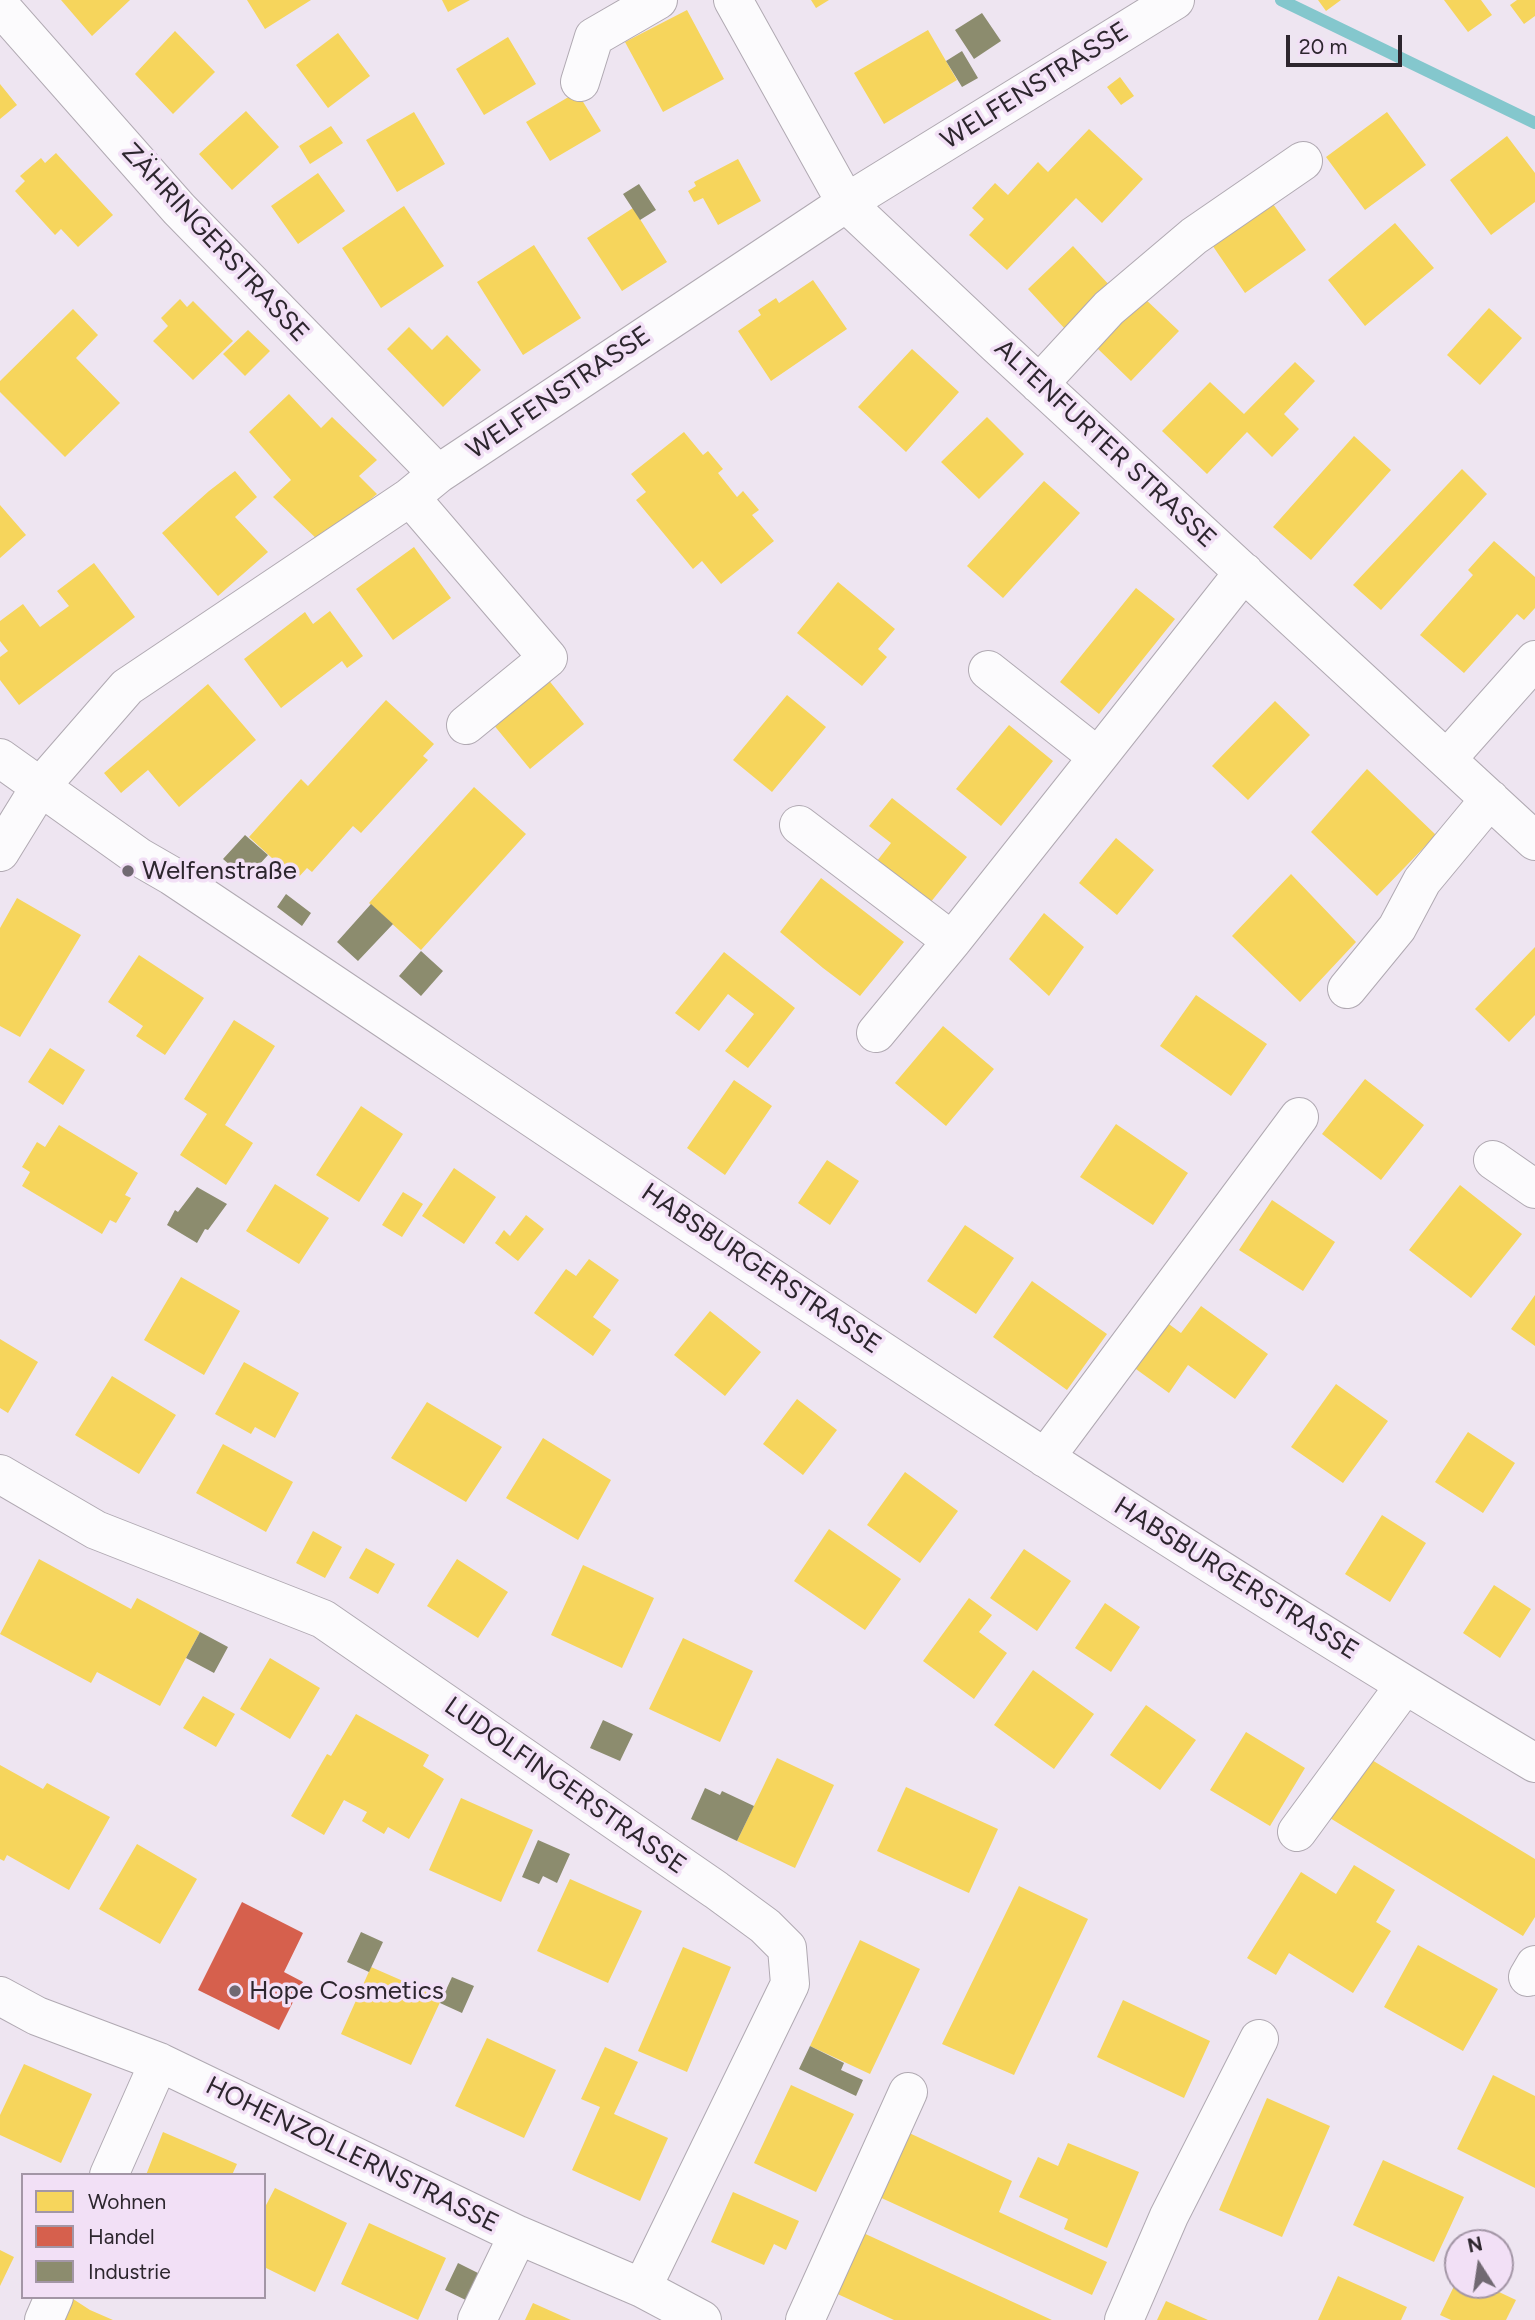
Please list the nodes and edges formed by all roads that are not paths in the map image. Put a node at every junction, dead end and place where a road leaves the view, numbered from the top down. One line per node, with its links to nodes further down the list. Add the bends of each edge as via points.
1 (658, 0): 5 (street, via 594,37)
2 (733, 0): 7 (street, ALTENFURTER STRASSE)
3 (1175, 0): 7 (street, WELFENSTRASSE)
4 (0, 6): 9 (street, ZÄHRINGERSTRASSE)
5 (580, 82)
6 (1303, 161): 8 (street, via 1194,236 1109,309)
7 (846, 203): 8 (street, ALTENFURTER STRASSE); 9 (street, WELFENSTRASSE)
8 (1039, 384): 10 (street, ALTENFURTER STRASSE)
9 (424, 485): 13 (street, ZÄHRINGERSTRASSE, via 548,658); 17 (street, WELFENSTRASSE, via 127,687)
10 (1244, 572): 14 (street); 16 (street, ALTENFURTER STRASSE)
11 (1535, 660): 16 (street)
12 (988, 670): 14 (street)
13 (466, 725)
14 (1098, 757): 22 (street)
15 (0, 758): 17 (street, HABSBURGERSTRASSE)
16 (1447, 759): 18 (street, ALTENFURTER STRASSE)
17 (40, 787): 21 (street, WELFENSTRASSE); 28 (street, HABSBURGERSTRASSE)
18 (1490, 799): 20 (street, ALTENFURTER STRASSE); 23 (street, via 1422,881 1396,928)
19 (799, 825): 22 (street)
20 (1535, 841)
21 (0, 852)
22 (952, 941): 24 (street)
23 (1347, 989)
24 (876, 1032)
25 (1298, 1117): 28 (street)
26 (1493, 1160): 27 (street)
27 (1535, 1189)
28 (1045, 1458): 30 (street, HABSBURGERSTRASSE)
29 (0, 1474): 39 (street, LUDOLFINGERSTRASSE, via 96,1530 323,1619 716,1890 787,1948 790,1984)
30 (1405, 1685): 31 (street, HABSBURGERSTRASSE); 32 (street)
31 (1535, 1763)
32 (1297, 1832)
33 (5, 2009): 35 (street, HOHENZOLLERNSTRASSE, via 37,2016)
34 (1259, 2039): 45 (street, via 1169,2217)
35 (159, 2062): 37 (street); 38 (street, HOHENZOLLERNSTRASSE)
36 (908, 2092): 44 (street)
37 (110, 2173)
38 (518, 2235): 39 (street, HOHENZOLLERNSTRASSE); 42 (street)
39 (642, 2288): 43 (street, HOHENZOLLERNSTRASSE)
40 (53, 2299): 41 (street)
41 (44, 2320)
42 (477, 2320)
43 (702, 2320)
44 (805, 2320)
45 (1124, 2320)

